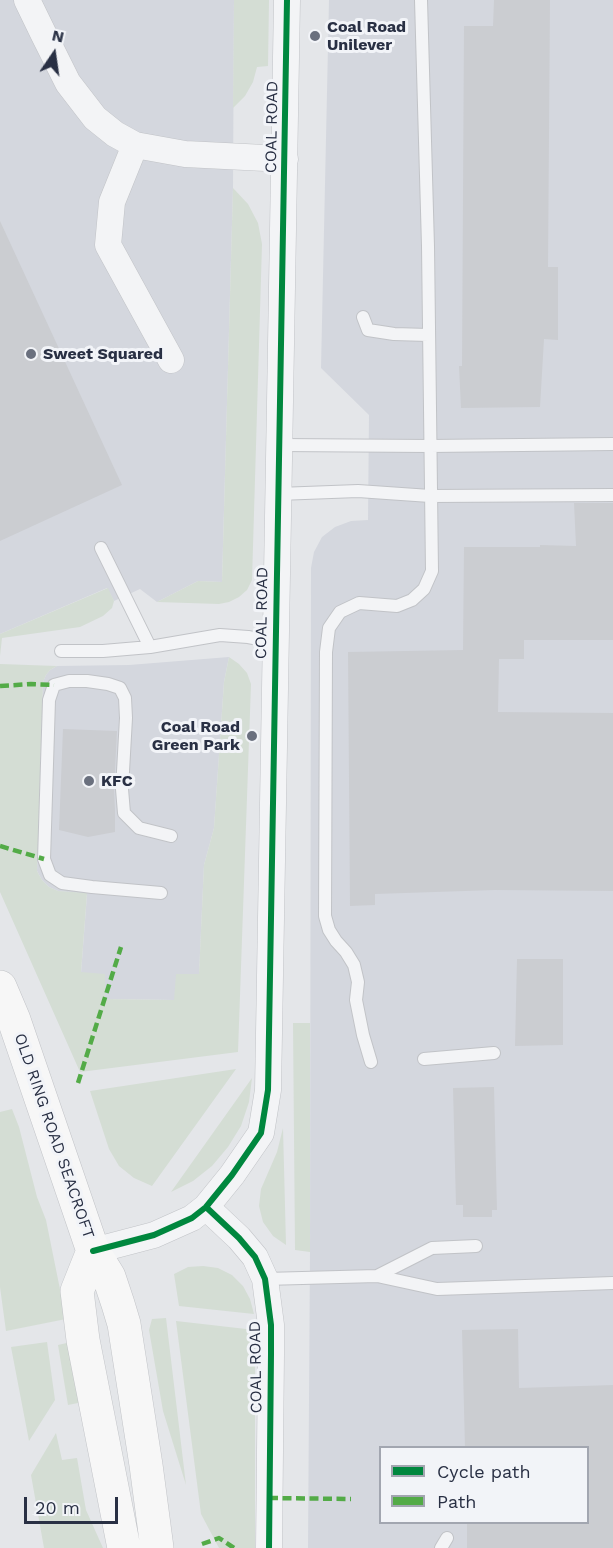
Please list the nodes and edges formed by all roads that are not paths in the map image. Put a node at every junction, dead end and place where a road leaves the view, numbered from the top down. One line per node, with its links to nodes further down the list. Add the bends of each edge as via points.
1 (27, 0): 4 (street, via 68,83 95,118)
2 (287, 0): 5 (street, COAL ROAD)
3 (421, 0): 7 (lane)
4 (135, 145): 5 (street, via 185,154); 8 (street, via 112,202 108,245)
5 (285, 159): 10 (street, COAL ROAD)
6 (363, 317): 7 (lane, via 368,330)
7 (428, 335): 11 (lane)
8 (171, 360)
9 (613, 444): 11 (lane)
10 (278, 445): 11 (lane); 12 (street, COAL ROAD)
11 (430, 446): 14 (lane)
12 (278, 494): 14 (lane, via 358,491); 16 (street, COAL ROAD)
13 (613, 495): 14 (lane)
14 (430, 496): 24 (lane, via 432,571 424,589 397,606 358,603 340,612 329,628 326,652 325,916 329,930 354,965 358,982 356,1000)
15 (101, 548): 17 (lane)
16 (275, 642): 17 (lane, via 220,635); 25 (street, COAL ROAD, via 268,1090 261,1132)
17 (150, 647): 18 (lane)
18 (62, 651)
19 (171, 836): 20 (lane, via 139,828 124,813 126,718 120,688 87,681 54,685 49,700 44,859 50,875 62,883)
20 (161, 893)
21 (0, 987): 27 (main road, OLD RING ROAD SEACROFT)
22 (494, 1053): 23 (lane)
23 (424, 1059)
24 (371, 1062)
25 (206, 1207): 27 (street, COAL ROAD, via 192,1218 154,1235); 29 (street, COAL ROAD, via 255,1257)
26 (476, 1246): 28 (lane, via 432,1248)
27 (93, 1251): 31 (main road, OLD RING ROAD SEACROFT, via 77,1291); 32 (main road, OLD RING ROAD SEACROFT, via 109,1277 124,1324)
28 (377, 1276): 29 (lane); 30 (lane, via 437,1289)
29 (265, 1279): 33 (street, COAL ROAD, via 271,1335)
30 (613, 1283)
31 (124, 1548)
32 (157, 1548)
33 (269, 1548)

